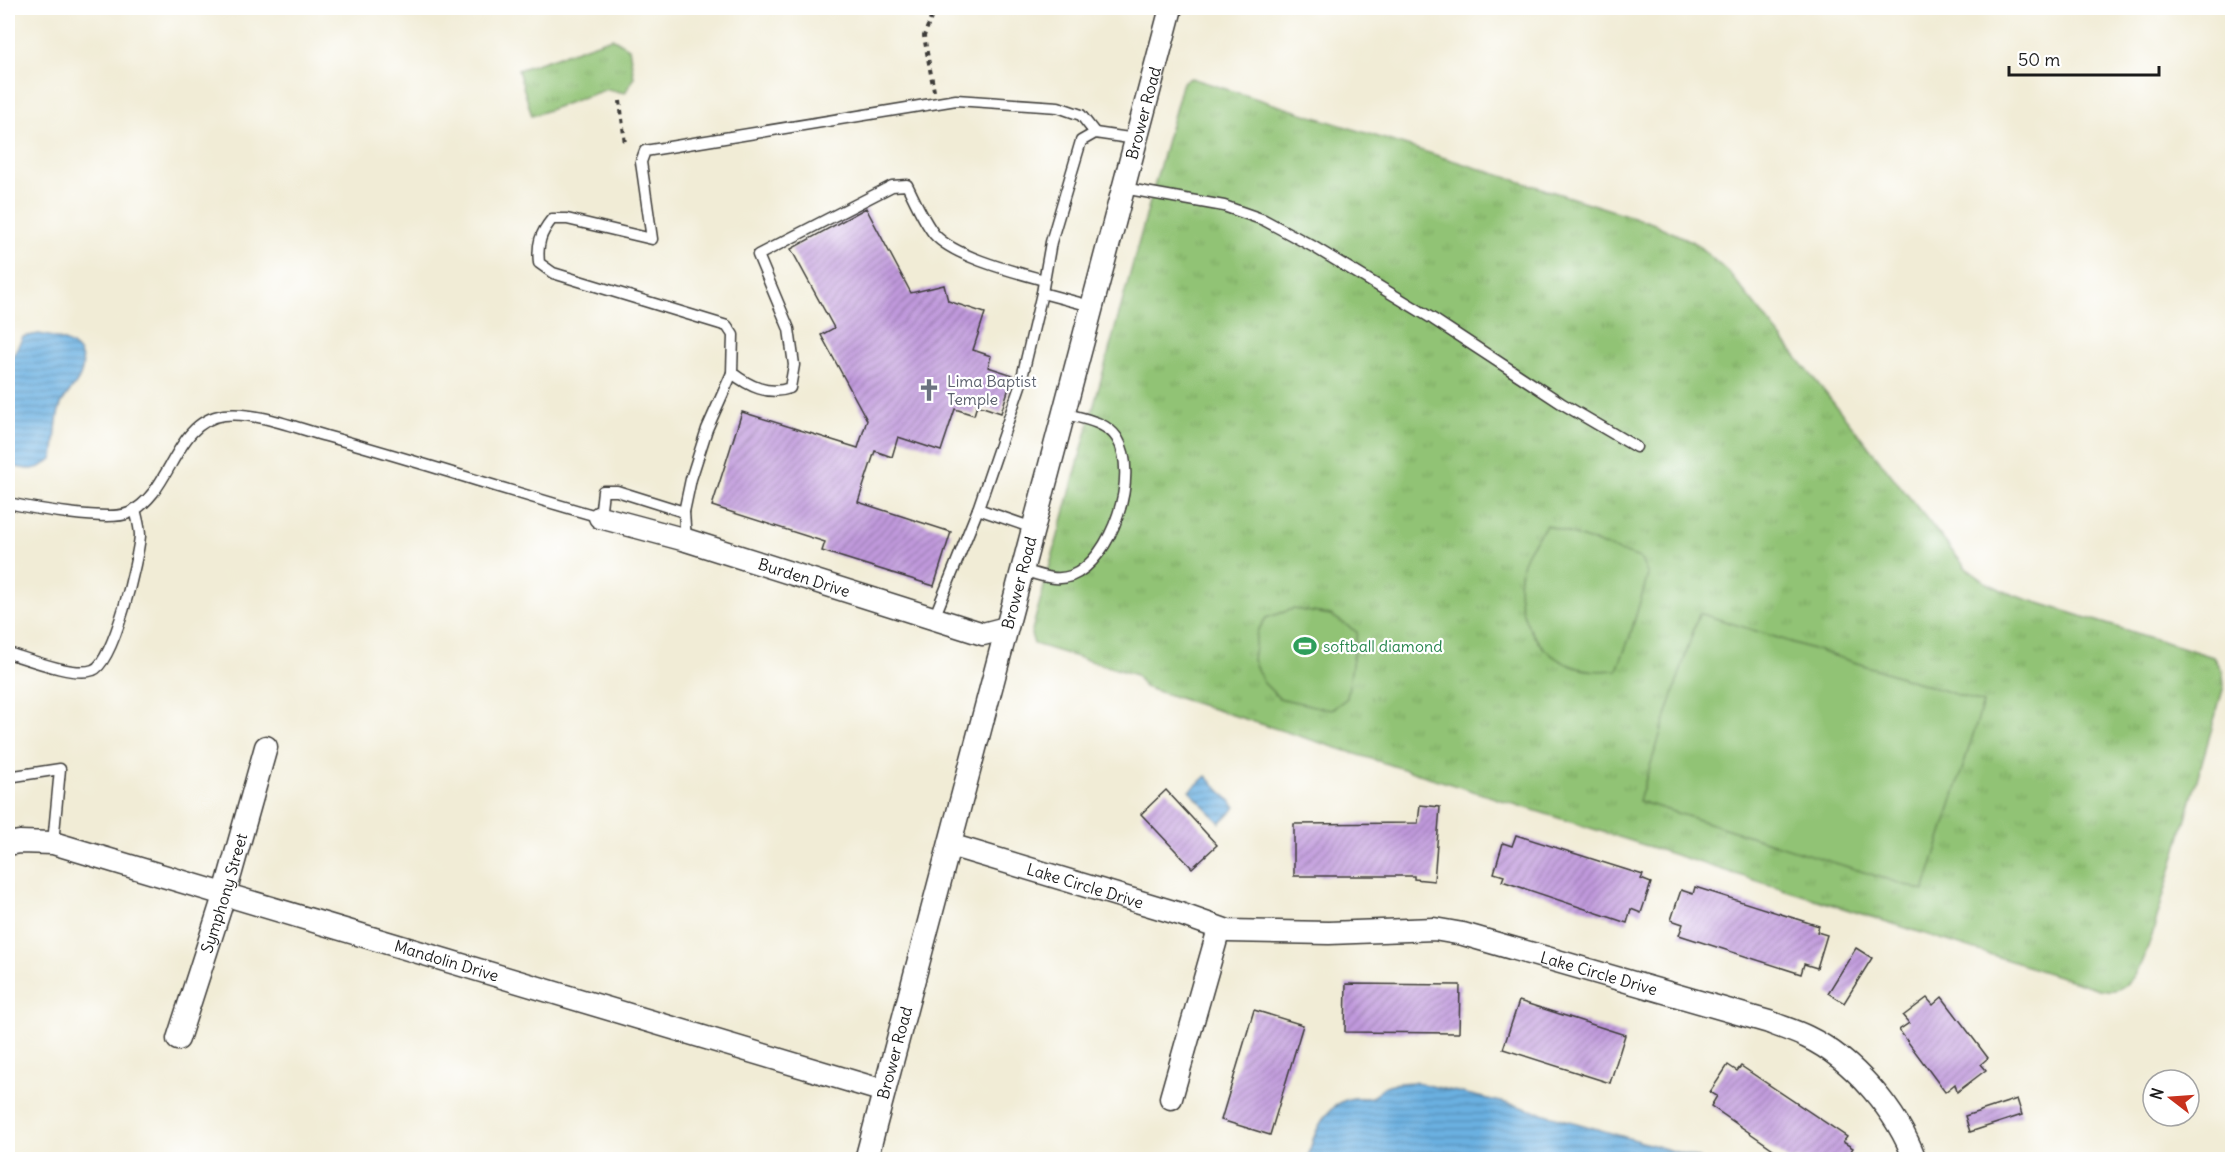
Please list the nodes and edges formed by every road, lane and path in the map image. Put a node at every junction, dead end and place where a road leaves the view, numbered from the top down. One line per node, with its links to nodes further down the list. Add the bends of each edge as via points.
1 (935, 8): 4 (path, via 924,36)
2 (1171, 8): 6 (street, Brower Road)
3 (620, 101): 7 (path)
4 (937, 103): 5 (lane, via 956,100 1058,107 1082,115); 12 (lane, via 645,151 641,162 652,239 567,219 552,219 544,229 537,247 538,263 554,273 727,326 733,335)
5 (1095, 133): 6 (lane); 9 (lane, via 1081,141 1051,242)
6 (1136, 139): 8 (street, Brower Road)
7 (625, 144)
8 (1123, 188): 11 (street, Brower Road); 14 (lane, via 1224,206 1264,220 1314,246)
9 (1044, 280): 10 (lane); 12 (lane, via 995,266 954,248 935,234 907,185 892,186 758,255 789,329 794,365 790,388 778,392 749,386)
10 (1042, 293): 11 (lane); 17 (lane, via 1020,386)
11 (1091, 306): 13 (street, Brower Road)
12 (732, 373): 18 (lane, via 706,429)
13 (1063, 413): 20 (street, Brower Road); 22 (lane, via 1098,424 1117,438 1124,480 1118,512 1104,545 1081,570 1053,578)
14 (1636, 447)
15 (8, 503): 16 (lane, via 73,513 127,514)
16 (135, 509): 19 (lane, via 159,486 195,428 214,417 242,415 370,448); 25 (lane, via 140,533 137,559 114,636 99,667 79,671)
17 (978, 509): 20 (lane); 23 (lane)
18 (684, 512): 19 (lane, via 617,491 603,491); 21 (lane)
19 (600, 517): 21 (street, Burden Drive)
20 (1033, 528): 22 (street, Brower Road)
21 (686, 540): 23 (street, Burden Drive)
22 (1022, 570): 24 (street, Brower Road)
23 (934, 618): 24 (street, Burden Drive, via 984,634)
24 (1006, 628): 30 (street, Brower Road)
25 (8, 653)
26 (266, 747): 31 (street, Symphony Street)
27 (8, 777): 29 (lane, via 60,769)
28 (8, 843): 29 (street, Mandolin Drive)
29 (53, 843): 31 (street, Mandolin Drive)
30 (950, 845): 32 (street, Lake Circle Drive); 34 (street, Brower Road)
31 (225, 893): 33 (street, Symphony Street); 34 (street, Mandolin Drive)
32 (1219, 929): 35 (street); 37 (street, Lake Circle Drive, via 1329,933 1434,929 1768,1022 1808,1038 1850,1066 1895,1119)
33 (178, 1039)
34 (884, 1090): 36 (street, Brower Road)
35 (1171, 1098)
36 (866, 1160)
37 (1915, 1160)

